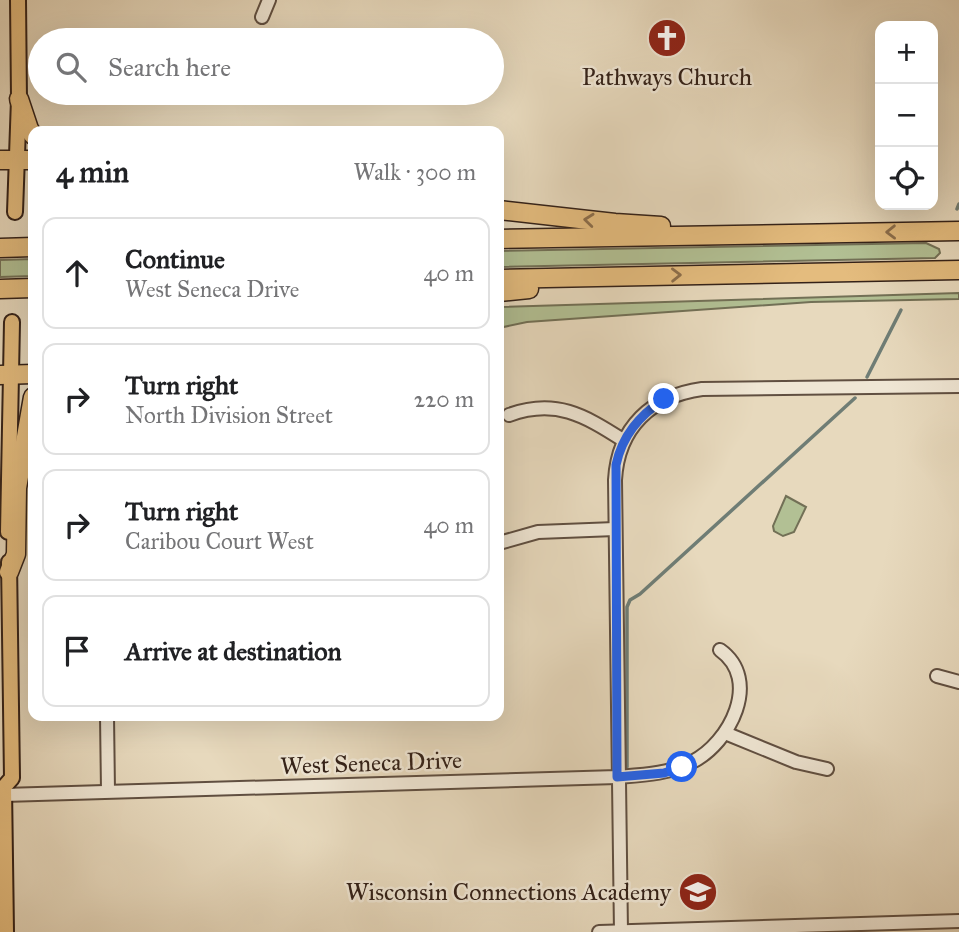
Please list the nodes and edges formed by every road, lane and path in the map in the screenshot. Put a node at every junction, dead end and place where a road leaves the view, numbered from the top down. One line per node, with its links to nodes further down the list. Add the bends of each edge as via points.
1 (19, 0): 4 (main road)
2 (269, 0): 3 (street)
3 (262, 17)
4 (19, 99): 5 (highway); 6 (main road)
5 (28, 126)
6 (17, 160): 8 (main road)
7 (504, 210): 10 (highway, one-way to 7, via 715,227 615,223)
8 (15, 212)
9 (959, 231): 10 (highway, one-way to 10)
10 (755, 235): 11 (highway)
11 (504, 239)
12 (28, 247): 13 (highway)
13 (0, 248)
14 (959, 270): 15 (highway, one-way to 14)
15 (608, 276): 16 (highway); 19 (highway, via 580,287)
16 (504, 279)
17 (28, 288): 18 (highway)
18 (0, 289)
19 (504, 291)
20 (12, 322): 22 (main road)
21 (28, 374): 22 (highway)
22 (5, 375): 29 (main road)
23 (959, 386): 26 (street, via 682,392 648,410)
24 (509, 415): 26 (street, via 535,407 567,411)
25 (28, 425): 29 (highway, via 17,488 16,554)
26 (623, 440): 27 (street, via 616,465)
27 (615, 529): 28 (street, via 538,532); 36 (street)
28 (504, 542)
29 (9, 572): 37 (main road, via 12,778)
30 (720, 650): 34 (street, via 737,667 740,679 738,705)
31 (937, 676): 32 (street)
32 (959, 682)
33 (107, 721): 38 (street)
34 (725, 733): 35 (street, via 796,762); 36 (street, West Seneca Drive, via 711,749 682,767)
35 (827, 769)
36 (617, 777): 38 (street, West Seneca Drive); 42 (street)
37 (3, 788): 38 (street, West Seneca Drive); 40 (main road)
38 (107, 792)
39 (959, 920): 42 (street)
40 (6, 932)
41 (599, 932): 42 (street)
42 (621, 932)

